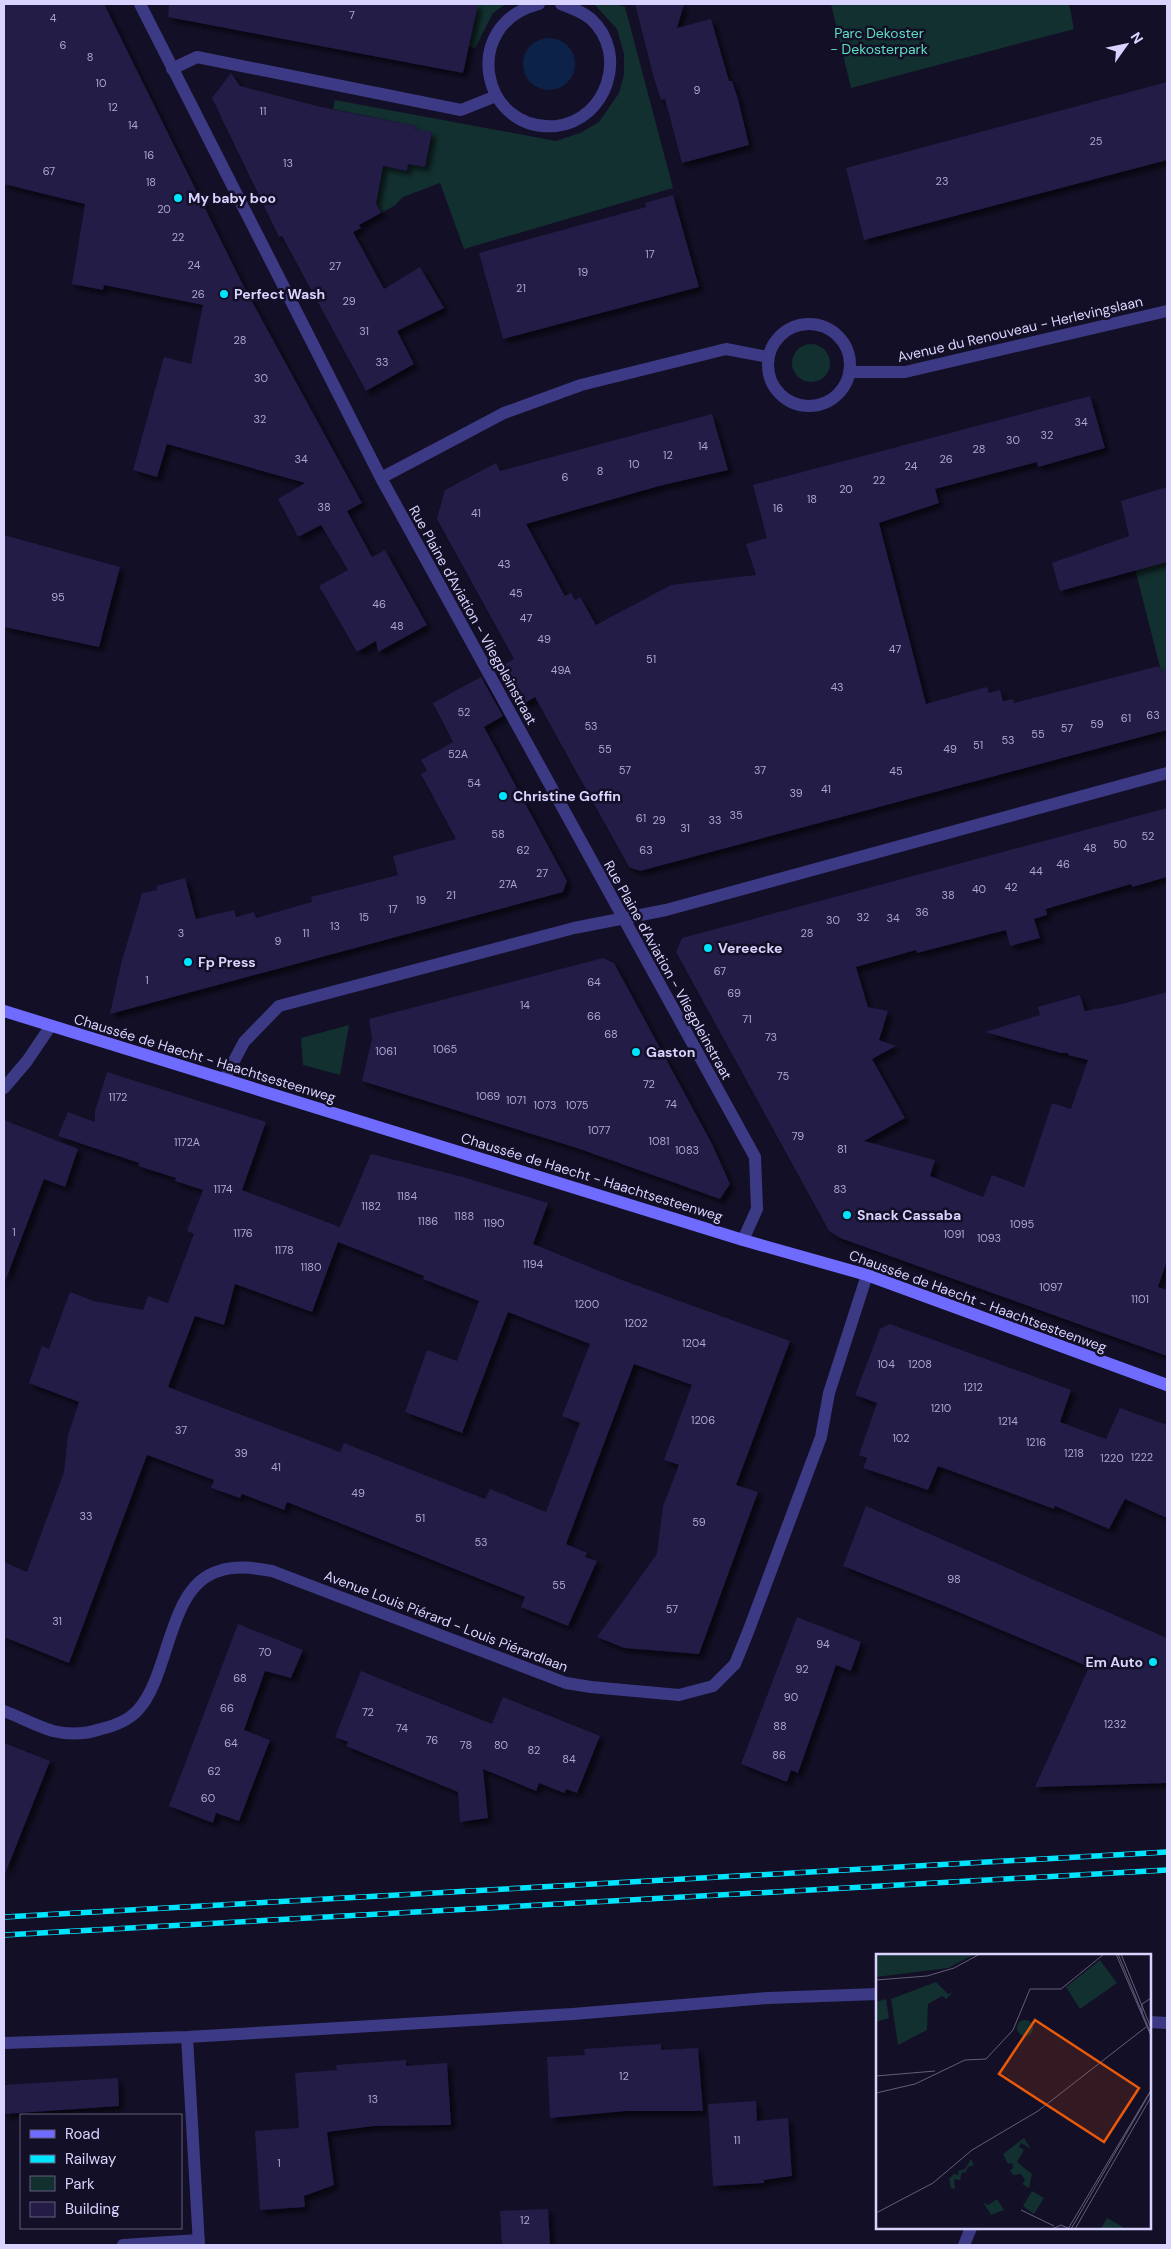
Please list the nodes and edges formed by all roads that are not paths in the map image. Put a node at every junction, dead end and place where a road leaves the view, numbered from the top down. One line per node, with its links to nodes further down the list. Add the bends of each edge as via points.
1 (140, 4): 4 (street, Rue Plaine d'Aviation - Vliegpleinstraat)
2 (539, 4): 5 (street, via 511,16 490,45 490,80)
3 (561, 4): 5 (street, via 591,19 609,49 611,67 608,84 600,100 588,113 556,126 522,119 508,110)
4 (172, 69): 5 (street, via 197,57 460,110); 9 (street, Rue Plaine d'Aviation - Vliegpleinstraat)
5 (496, 96)
6 (1167, 311): 8 (street, Avenue du Renouveau - Herlevingslaan, via 905,372)
7 (768, 357): 8 (street, via 774,342 784,331 814,324 839,337 850,360); 8 (street, via 768,373 774,388 786,399 801,405 817,405 832,399 843,387); 9 (street, via 726,349 581,385 504,413)
8 (849, 372)
9 (381, 478): 11 (street, Rue Plaine d'Aviation - Vliegpleinstraat)
10 (1167, 773): 11 (street, via 666,910)
11 (622, 919): 14 (street, via 574,928 279,1006 244,1042); 16 (street, Rue Plaine d'Aviation - Vliegpleinstraat, via 648,959 755,1157 757,1209)
12 (4, 1011): 13 (street, Chaussée de Haecht - Haachtsesteenweg)
13 (50, 1026): 14 (street, Chaussée de Haecht - Haachtsesteenweg); 15 (street)
14 (225, 1078): 16 (street, Chaussée de Haecht - Haachtsesteenweg)
15 (4, 1088)
16 (743, 1240): 17 (street, Chaussée de Haecht - Haachtsesteenweg)
17 (867, 1275): 18 (street, Chaussée de Haecht - Haachtsesteenweg); 19 (street, Avenue Louis Piérard - Louis Piérardlaan, via 829,1393 821,1437 748,1632 736,1664 713,1686 679,1695 566,1683 272,1571 242,1567 218,1571 198,1582 184,1600 152,1691 137,1711 117,1725 85,1734 54,1731)
18 (1167, 1385)
19 (4, 1711)
20 (876, 1994): 23 (street, via 768,1998 573,2014)
21 (1151, 2022): 22 (street)
22 (1167, 2023)
23 (187, 2037): 24 (street); 27 (street)
24 (4, 2043)
25 (971, 2229): 29 (street)
26 (971, 2229): 30 (street)
27 (199, 2243): 28 (street)
28 (123, 2245)
29 (964, 2245)
30 (973, 2245)

